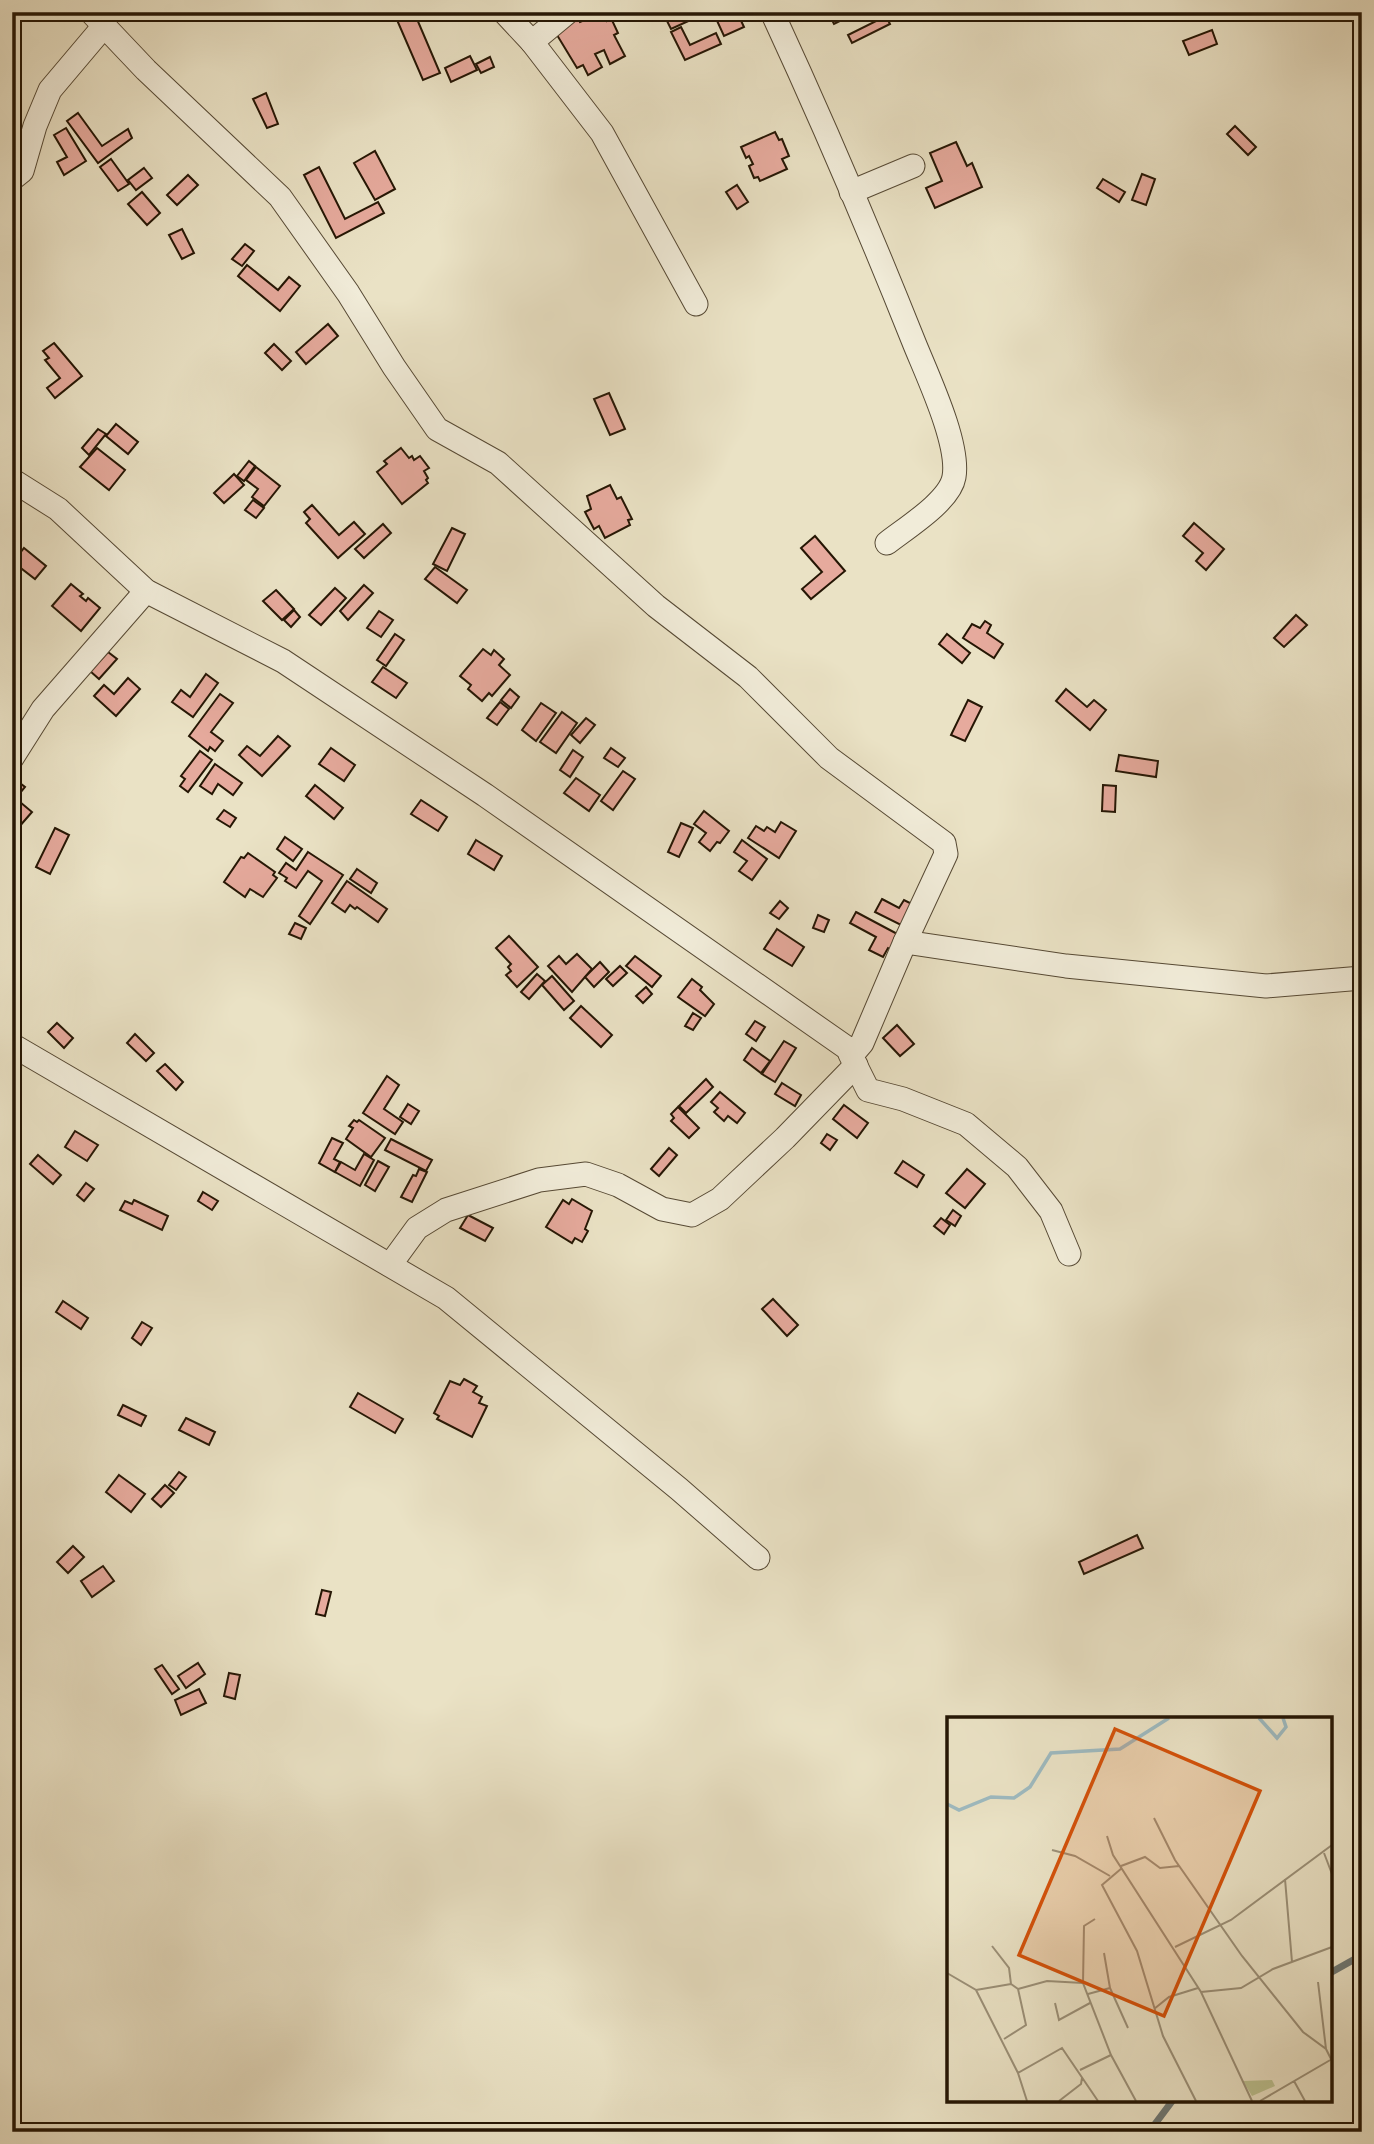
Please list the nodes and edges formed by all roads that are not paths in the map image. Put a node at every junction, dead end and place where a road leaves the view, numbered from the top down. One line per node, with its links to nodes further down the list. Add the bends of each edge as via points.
1 (504, 12): 5 (street)
2 (568, 12): 5 (street)
3 (772, 12): 8 (street)
4 (98, 19): 7 (street, via 50,90 22,171); 14 (street, via 280,197 437,429 498,463 656,606 748,677 829,758 944,843 946,854)
5 (532, 42): 9 (street, via 602,133)
6 (913, 166): 8 (street)
7 (12, 179)
8 (851, 192): 11 (street, via 953,450 954,478 944,497)
9 (696, 304)
10 (12, 480): 12 (street, via 58,509)
11 (887, 543)
12 (146, 591): 13 (street, via 43,709); 17 (street, via 283,661 485,795)
13 (12, 758)
14 (905, 942): 15 (street, via 1066,966 1266,986); 17 (street, via 862,1043)
15 (1362, 978)
16 (12, 1045): 19 (street)
17 (851, 1056): 18 (street, via 868,1090 966,1124 1017,1167 1051,1212); 19 (street, via 785,1138 720,1199 692,1215 662,1209 586,1174 539,1180 446,1210 417,1228)
18 (1069, 1254)
19 (390, 1265): 20 (street, via 446,1298)
20 (758, 1558)

